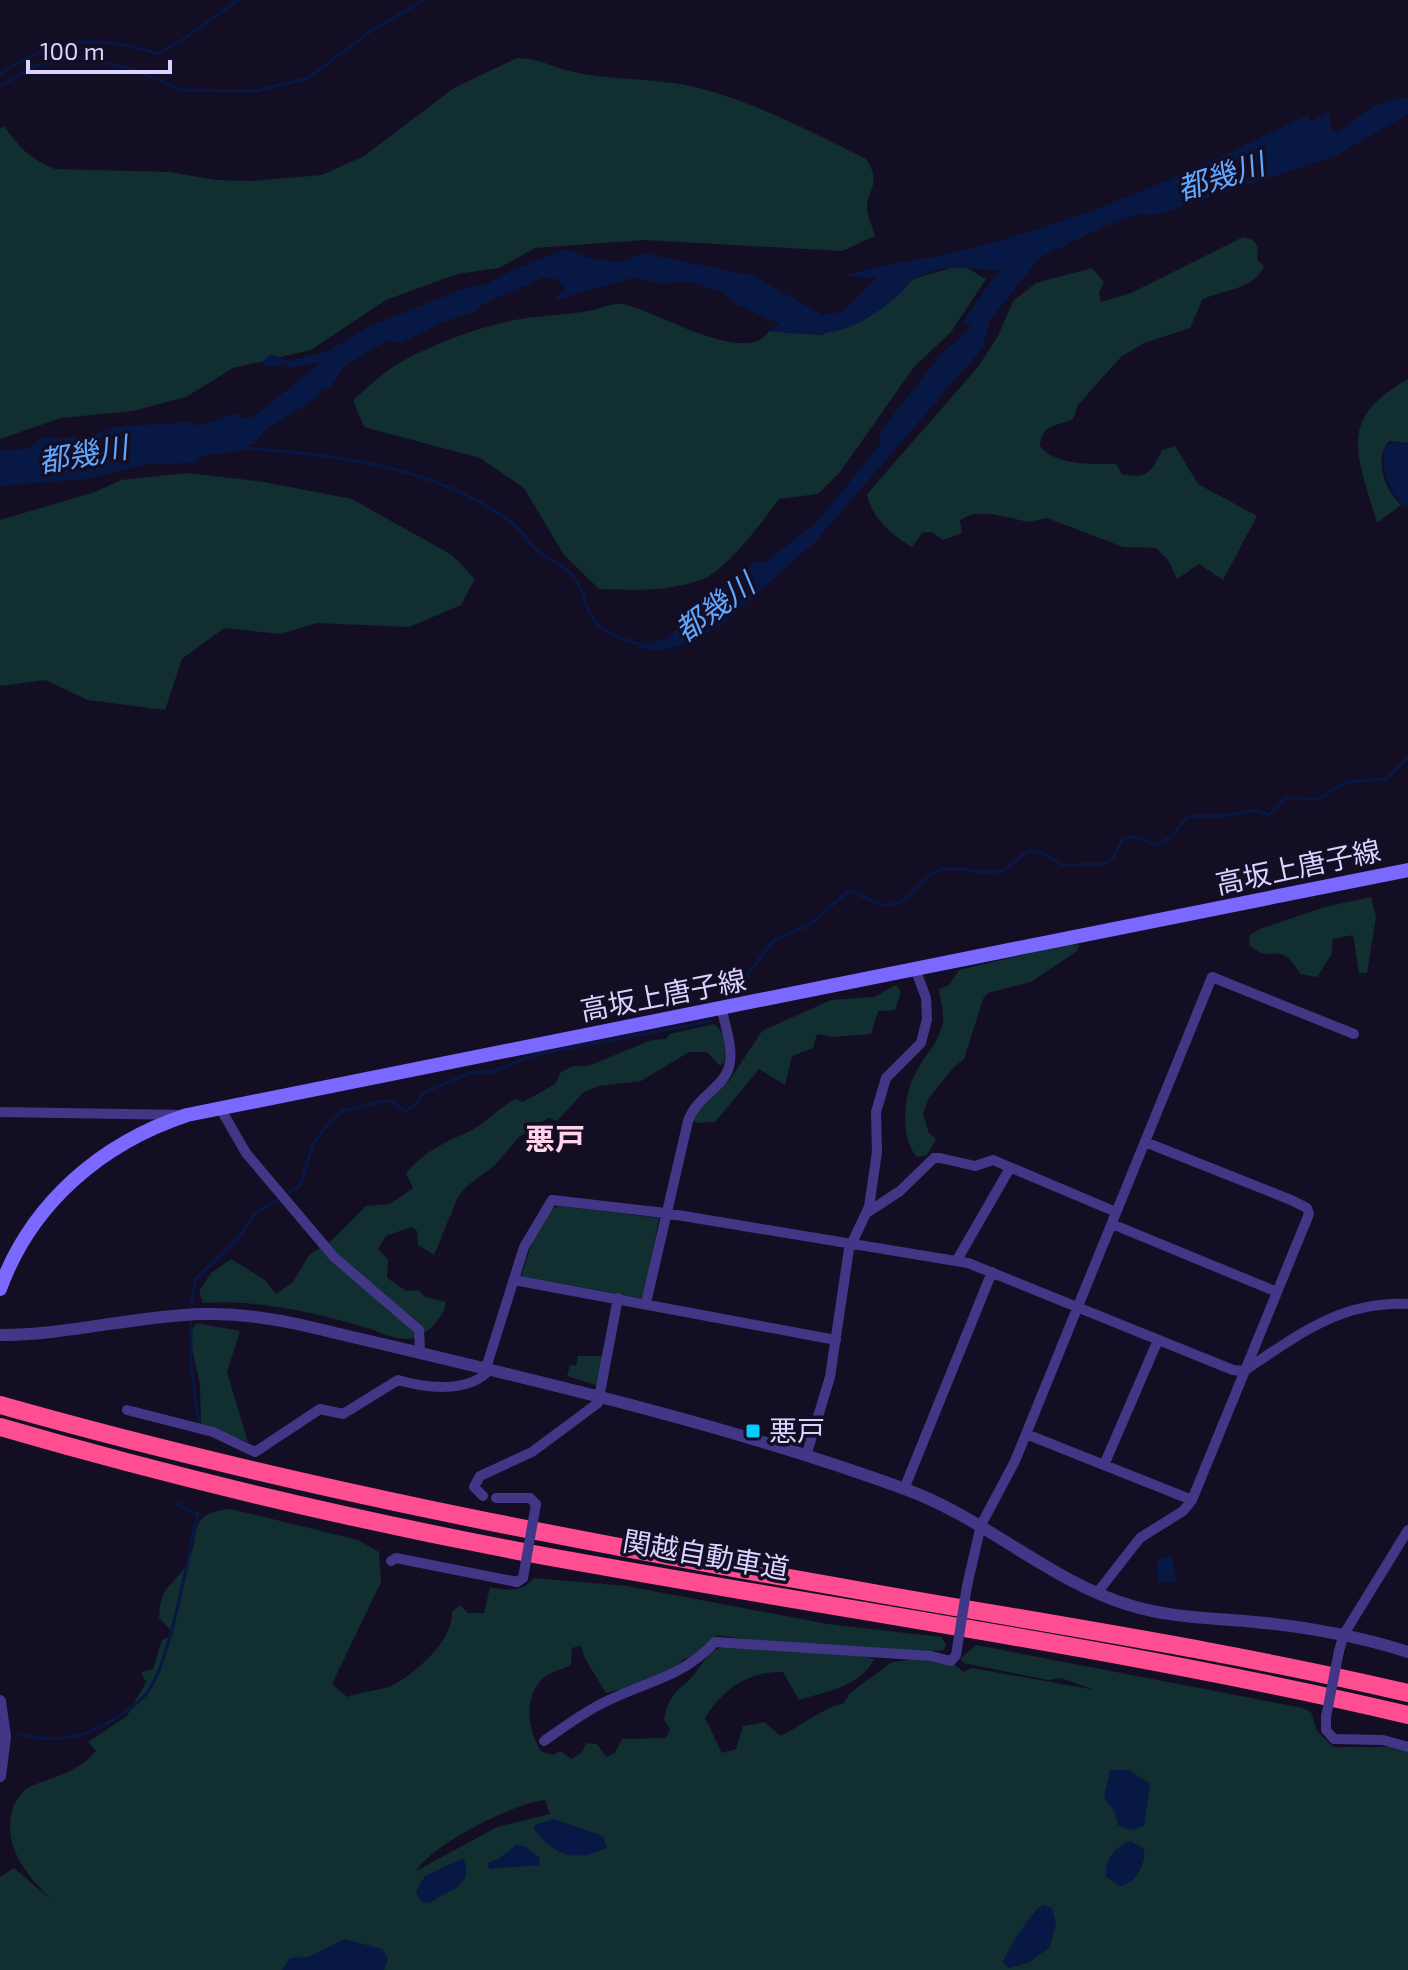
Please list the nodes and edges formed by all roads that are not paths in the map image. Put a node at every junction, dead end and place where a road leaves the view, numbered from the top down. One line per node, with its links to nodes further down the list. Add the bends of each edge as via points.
1 (1408, 870): 2 (main road, 高坂上唐子線)
2 (916, 971): 3 (main road, 高坂上唐子線); 10 (street, via 927,1019 921,1043 890,1072 882,1092)
3 (722, 1010): 5 (main road, 高坂上唐子線); 12 (street, via 729,1067 693,1108)
4 (1354, 1034): 8 (street, via 1212,977)
5 (220, 1108): 7 (main road, 高坂上唐子線); 27 (street, via 246,1153 334,1257 419,1330)
6 (0, 1112): 7 (street)
7 (187, 1115): 18 (main road, 高坂上唐子線, via 129,1139 60,1191 17,1250)
8 (1145, 1142): 11 (street); 19 (street, via 1307,1208)
9 (1010, 1168): 10 (street, via 993,1160 975,1166 934,1158 900,1191); 11 (street); 15 (street)
10 (868, 1212): 14 (street)
11 (1116, 1212): 13 (street)
12 (665, 1213): 14 (street); 17 (street, via 552,1200 524,1247); 21 (street)
13 (1112, 1224): 19 (street); 23 (street)
14 (851, 1243): 15 (street); 25 (street)
15 (957, 1260): 16 (street)
16 (992, 1272): 23 (street); 37 (street)
17 (514, 1280): 20 (street); 28 (street)
18 (0, 1289)
19 (1277, 1292): 29 (street)
20 (618, 1298): 21 (street); 30 (street)
21 (646, 1303): 25 (street)
22 (1408, 1304): 29 (street, via 1347,1310 1300,1333)
23 (1076, 1308): 26 (street); 34 (street)
24 (0, 1335): 27 (street, via 51,1335 171,1316 234,1314)
25 (836, 1340): 35 (street)
26 (1158, 1340): 29 (street); 36 (street)
27 (420, 1352): 28 (street)
28 (488, 1369): 30 (street); 32 (street, via 484,1377 469,1383 435,1387 398,1380 343,1414 320,1409 255,1452 213,1432)
29 (1244, 1371): 40 (street)
30 (602, 1398): 35 (street); 38 (street, via 593,1410 532,1452 480,1476 474,1487)
31 (0, 1405): 47 (highway, 関越自動車道, via 199,1459 473,1520 1186,1646)
32 (127, 1410)
33 (0, 1427): 49 (highway, 関越自動車道, via 198,1481 534,1554 1080,1646)
34 (1026, 1434): 36 (street); 41 (street)
35 (806, 1456): 37 (street)
36 (1104, 1465): 40 (street)
37 (904, 1489): 41 (street)
38 (483, 1496)
39 (496, 1498): 43 (street, bridge, via 530,1498 536,1504 523,1578 517,1582)
40 (1192, 1500): 44 (street, via 1140,1538)
41 (981, 1525): 44 (street); 50 (street, bridge, via 951,1661 715,1642 666,1679 608,1700)
42 (1408, 1530): 45 (street)
43 (391, 1561)
44 (1097, 1593): 45 (street, via 1158,1611)
45 (1344, 1634): 46 (street); 51 (street, bridge, via 1326,1730 1334,1739 1383,1740)
46 (1408, 1652)
47 (1408, 1693)
48 (0, 1701): 52 (street, via 5,1737)
49 (1408, 1715)
50 (544, 1741)
51 (1408, 1747)
52 (0, 1776)

